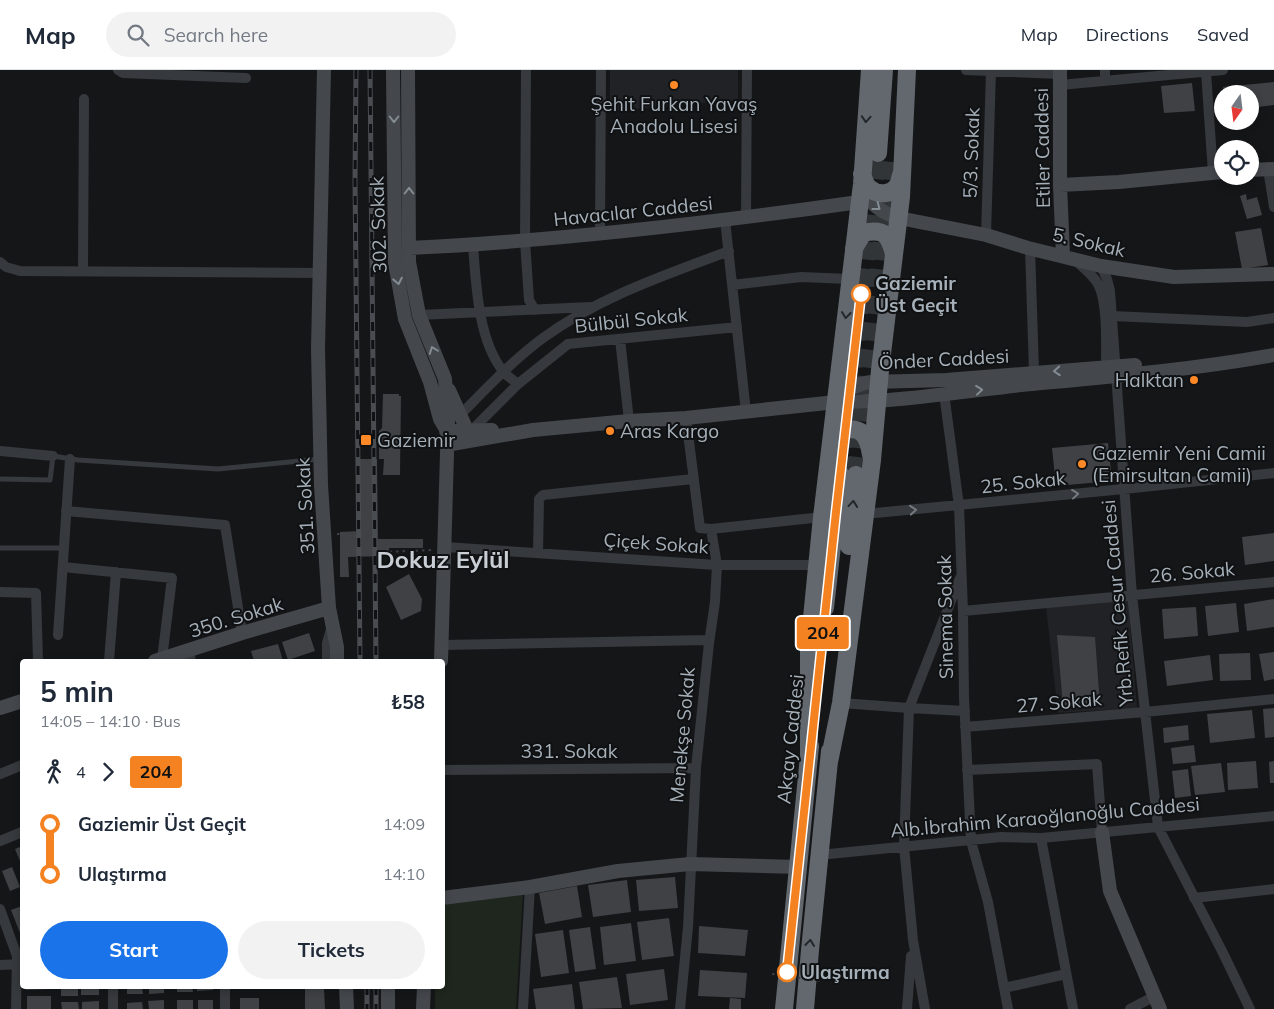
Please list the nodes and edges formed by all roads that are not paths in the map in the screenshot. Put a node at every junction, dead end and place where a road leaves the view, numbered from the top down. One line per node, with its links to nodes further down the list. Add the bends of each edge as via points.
1 (118, 70): 18 (street, via 123,73)
2 (324, 70): 43 (street, 351. Sokak)
3 (394, 70): 71 (street, 302. Sokak, one-way to 71, via 395,263 405,319)
4 (408, 70): 34 (street, 302. Sokak, one-way to 4)
5 (526, 70): 32 (street)
6 (601, 70): 30 (street)
7 (747, 70): 27 (street)
8 (870, 70): 25 (highway, one-way to 25)
9 (884, 70): 10 (highway, via 885,154)
10 (898, 70)
11 (907, 70): 22 (highway)
12 (966, 70): 14 (street)
13 (1222, 70): 15 (street)
14 (991, 71): 17 (street); 31 (street, 5/3. Sokak)
15 (1206, 72): 16 (street); 20 (street)
16 (1105, 75): 17 (street)
17 (1060, 76): 24 (street, Etiler Caddesi)
18 (246, 78)
19 (84, 99): 42 (street)
20 (1214, 140)
21 (1271, 169): 26 (street)
22 (902, 171): 25 (highway, via 892,192 884,194 870,190 866,184); 28 (highway)
23 (1214, 172): 24 (street)
24 (1060, 185): 39 (street, Etiler Caddesi)
25 (861, 188): 27 (street, Havacılar Caddesi); 28 (street, 5. Sokak, one-way to 28, via 875,207); 35 (highway)
26 (1274, 207)
27 (746, 218): 29 (street, Havacılar Caddesi)
28 (899, 218): 31 (street, 5. Sokak); 38 (highway)
29 (725, 220): 30 (street, Havacılar Caddesi); 37 (street)
30 (600, 234): 32 (street, Havacılar Caddesi)
31 (986, 235): 36 (street, 5. Sokak)
32 (525, 241): 33 (street, Havacılar Caddesi); 48 (street, via 528,300)
33 (473, 245): 34 (street, Havacılar Caddesi); 49 (street)
34 (409, 248): 50 (street, 302. Sokak)
35 (854, 248): 38 (highway, via 863,233 880,232 891,241); 45 (highway)
36 (1030, 248): 39 (street, 5. Sokak); 58 (street)
37 (729, 251): 46 (street); 47 (street, via 659,277)
38 (894, 255): 60 (highway)
39 (1067, 256): 41 (street, 5. Sokak); 56 (street, Yrb.Refik Cesur Caddesi, via 1092,275 1101,291)
40 (0, 262): 42 (street, via 20,271)
41 (1101, 266): 44 (street, 5. Sokak, via 1174,277); 51 (street, Yrb.Refik Cesur Caddesi, via 1110,291)
42 (83, 271): 43 (street)
43 (320, 273): 76 (street, 351. Sokak)
44 (1274, 274)
45 (850, 279): 46 (street, via 800,277); 64 (highway, one-way to 64)
46 (732, 285): 53 (street)
47 (592, 308): 48 (street); 57 (street, via 544,337)
48 (535, 310): 49 (street)
49 (479, 313): 50 (street); 57 (street, via 493,354)
50 (419, 315): 59 (street, 302. Sokak, one-way to 50)
51 (1112, 316): 52 (street, via 1248,322); 56 (street, Yrb.Refik Cesur Caddesi)
52 (1274, 318)
53 (737, 327): 54 (street, Bülbül Sokak); 65 (street)
54 (620, 338): 61 (street, Bülbül Sokak, via 568,344); 68 (street)
55 (1274, 355): 56 (street, Önder Caddesi)
56 (1113, 369): 58 (street, Önder Caddesi, one-way to 58); 62 (street, Önder Caddesi, one-way to 56); 82 (street, Yrb.Refik Cesur Caddesi)
57 (503, 371): 61 (street); 66 (street)
58 (1034, 372): 60 (street, Önder Caddesi)
59 (445, 379): 66 (street); 71 (street, 302. Sokak)
60 (879, 382): 63 (highway); 64 (street, Önder Caddesi, via 860,384 846,391)
61 (518, 384): 69 (street, Bülbül Sokak)
62 (944, 393): 63 (street, Önder Caddesi); 83 (street, Sinema Sokak)
63 (878, 400): 64 (street, Önder Caddesi); 78 (highway)
64 (836, 402): 65 (street); 74 (highway)
65 (746, 412): 67 (street)
66 (460, 415): 69 (street)
67 (686, 418): 68 (street); 81 (street)
68 (629, 421): 70 (street)
69 (470, 430): 70 (street); 71 (street)
70 (532, 430): 72 (street)
71 (446, 431): 72 (street, 302. Sokak)
72 (446, 445): 88 (street, 302. Sokak)
73 (0, 451): 75 (street)
74 (830, 452): 78 (highway, via 839,432 850,428 858,430 869,440); 86 (highway)
75 (53, 456): 77 (lane); 80 (lane, via 50,480)
76 (321, 458): 77 (lane, via 218,469); 100 (street, 351. Sokak)
77 (70, 459): 84 (street)
78 (872, 460): 85 (highway)
79 (1274, 473): 82 (street, 25. Sokak)
80 (0, 479)
81 (694, 479): 87 (street, via 700,528); 91 (street, via 543,495 539,499)
82 (1124, 489): 83 (street, 25. Sokak, one-way to 82); 99 (street, Yrb.Refik Cesur Caddesi)
83 (959, 506): 85 (street, 25. Sokak, one-way to 83); 96 (street, Sinema Sokak)
84 (66, 511): 90 (street); 103 (street, via 225,525)
85 (865, 514): 117 (highway)
86 (822, 517): 87 (street, Çiçek Sokak); 93 (highway)
87 (711, 529): 92 (street, Çiçek Sokak)
88 (440, 545): 91 (street, Çiçek Sokak); 106 (street, 302. Sokak)
89 (0, 548): 90 (lane)
90 (64, 548): 94 (street)
91 (538, 553): 92 (street, Çiçek Sokak)
92 (717, 565): 93 (street); 105 (street, Menekşe Sokak)
93 (818, 565): 123 (highway, via 809,648)
94 (63, 567): 95 (street); 104 (street)
95 (116, 572): 109 (street); 110 (street, via 172,578)
96 (961, 574): 101 (street, Sinema Sokak); 119 (street)
97 (1274, 582): 99 (street, 26. Sokak)
98 (0, 592): 108 (street, via 36,593)
99 (1132, 596): 101 (street, 26. Sokak); 121 (street, Yrb.Refik Cesur Caddesi)
100 (329, 608): 102 (street, 351. Sokak); 103 (street, 350. Sokak)
101 (963, 611): 120 (street, Sinema Sokak)
102 (333, 625): 112 (street, via 327,643); 113 (street, 351. Sokak)
103 (242, 633): 107 (street, 350. Sokak)
104 (58, 635)
105 (709, 640): 106 (street); 126 (street, Menekşe Sokak)
106 (442, 645): 114 (street, 302. Sokak)
107 (190, 656): 111 (street, 350. Sokak)
108 (38, 659)
109 (108, 659)
110 (158, 659)
111 (166, 659)
112 (327, 659)
113 (337, 659)
114 (441, 659)
115 (1274, 699): 121 (street, 27. Sokak)
116 (20, 702): 118 (street)
117 (841, 703): 119 (street); 124 (highway)
118 (0, 708)
119 (909, 708): 120 (street); 137 (street)
120 (965, 711): 122 (street, Sinema Sokak)
121 (1145, 712): 122 (street, 27. Sokak); 131 (street, Yrb.Refik Cesur Caddesi)
122 (965, 727): 128 (street, Sinema Sokak)
123 (809, 758): 124 (highway, Akçay Caddesi, one-way to 123, via 848,475); 140 (highway, Akçay Caddesi)
124 (829, 762): 138 (highway, Akçay Caddesi)
125 (20, 766): 129 (street)
126 (696, 768): 127 (street, 331. Sokak); 139 (street, Menekşe Sokak)
127 (445, 770)
128 (967, 770): 132 (street, via 1097,764); 135 (street, Sinema Sokak)
129 (0, 774)
130 (1274, 816): 131 (street, Alb.İbrahim Karaoğlanoğlu Caddesi)
131 (1158, 827): 132 (street, Alb.İbrahim Karaoğlanoğlu Caddesi); 144 (street)
132 (1102, 832): 134 (street, Alb.İbrahim Karaoğlanoğlu Caddesi); 156 (street, via 1110,891)
133 (20, 833): 136 (street)
134 (1041, 838): 135 (street, Alb.İbrahim Karaoğlanoğlu Caddesi); 149 (street)
135 (971, 840): 137 (street, Alb.İbrahim Karaoğlanoğlu Caddesi); 150 (street, Sinema Sokak, via 988,902)
136 (0, 841)
137 (904, 846): 138 (street, Alb.İbrahim Karaoğlanoğlu Caddesi); 146 (street)
138 (819, 854): 166 (highway, Akçay Caddesi, one-way to 138)
139 (690, 864): 140 (street); 141 (street, via 618,871); 164 (street, Menekşe Sokak)
140 (798, 867): 165 (highway, Akçay Caddesi)
141 (530, 887): 143 (street); 163 (street)
142 (1274, 889): 144 (street)
143 (445, 898)
144 (1194, 898): 173 (street)
145 (0, 909): 147 (street)
146 (912, 940): 167 (street); 168 (street)
147 (19, 964): 148 (street); 157 (street)
148 (0, 965)
149 (1066, 974): 150 (street); 170 (street)
150 (1004, 988): 169 (street, Sinema Sokak)
151 (113, 989): 158 (street)
152 (225, 989): 159 (street)
153 (346, 989): 160 (street)
154 (388, 989): 161 (street)
155 (424, 989): 162 (street)
156 (1155, 996): 171 (street); 172 (street)
157 (16, 1009)
158 (113, 1009)
159 (226, 1009)
160 (347, 1009)
161 (388, 1009)
162 (423, 1009)
163 (523, 1009)
164 (680, 1009)
165 (784, 1009)
166 (805, 1009)
167 (907, 1009)
168 (925, 1009)
169 (1008, 1009)
170 (1073, 1009)
171 (1130, 1009)
172 (1160, 1009)
173 (1250, 1009)

